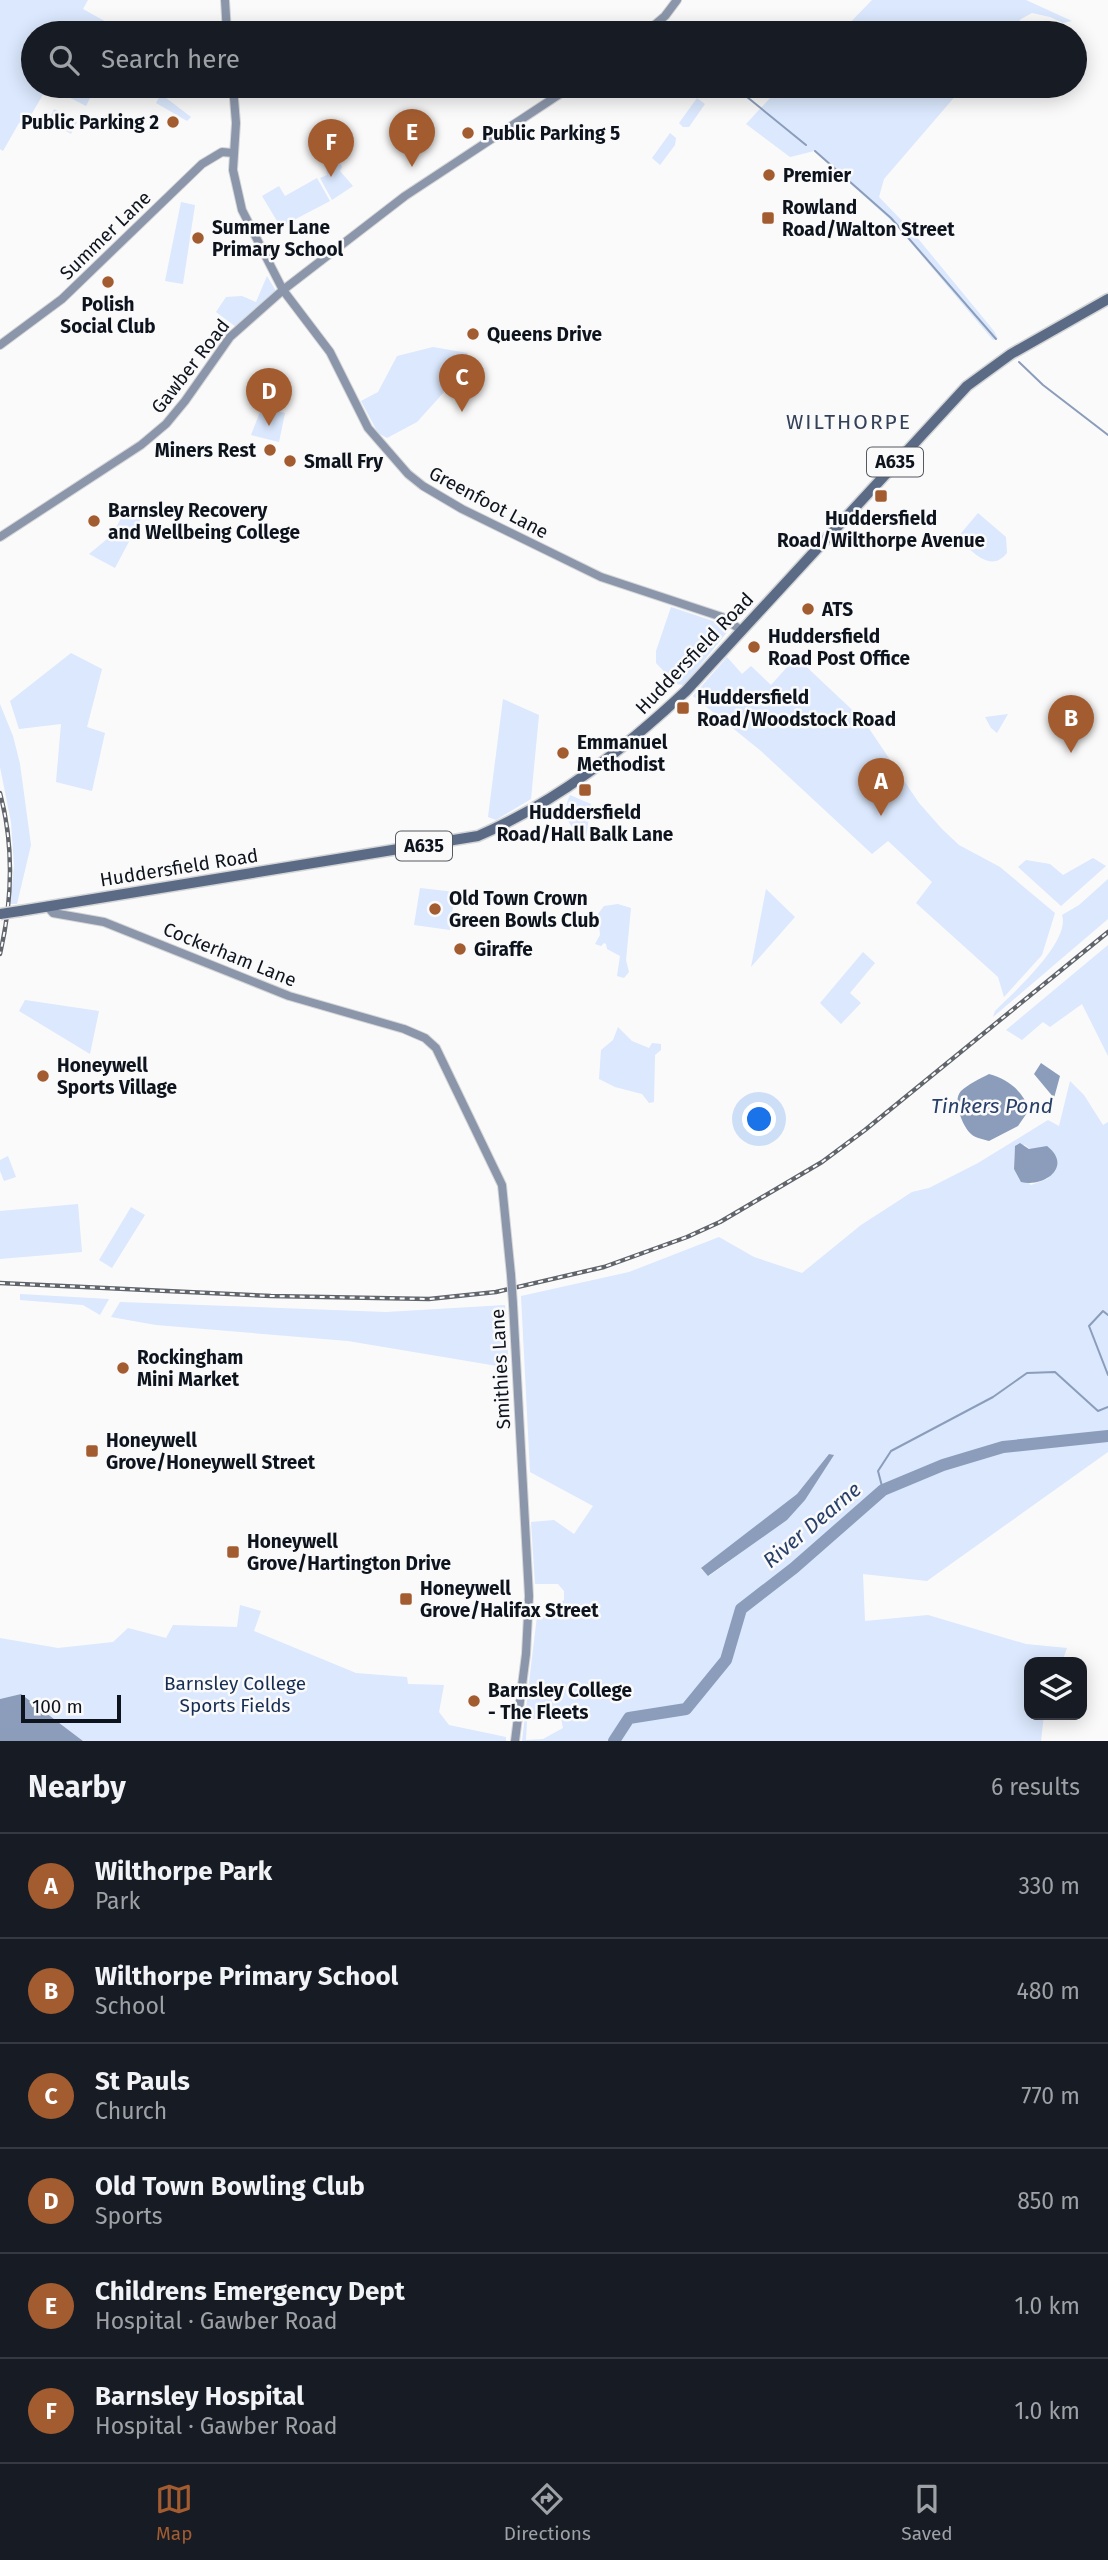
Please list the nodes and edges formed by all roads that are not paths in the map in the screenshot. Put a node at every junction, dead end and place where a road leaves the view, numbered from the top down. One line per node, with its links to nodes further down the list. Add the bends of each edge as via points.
1 (225, 0): 3 (street)
2 (677, 0): 4 (street)
3 (226, 21)
4 (657, 21)
5 (234, 98): 7 (street, Greenfoot Lane)
6 (554, 98): 8 (street, Gawber Road, via 376,217)
7 (233, 153): 8 (street, Greenfoot Lane, via 242,210); 10 (street, Summer Lane, via 222,152 202,164 62,299)
8 (283, 290): 11 (street, Gawber Road, via 230,337 166,424); 12 (street, Greenfoot Lane, via 330,352 368,428 423,486 601,577 722,617)
9 (1108, 299): 12 (highway, Huddersfield Road / A635, via 1011,354 967,386)
10 (0, 345)
11 (0, 537)
12 (741, 630): 13 (highway, Huddersfield Road / A635, via 686,691 594,770 478,836)
13 (47, 906): 14 (highway, Huddersfield Road / A635, bridge); 15 (street, Cockerham Lane, via 52,913 104,922 289,996)
14 (0, 914)
15 (404, 1029): 16 (street, Smithies Lane, bridge, via 436,1048 502,1185 529,1596)
16 (515, 1741)

